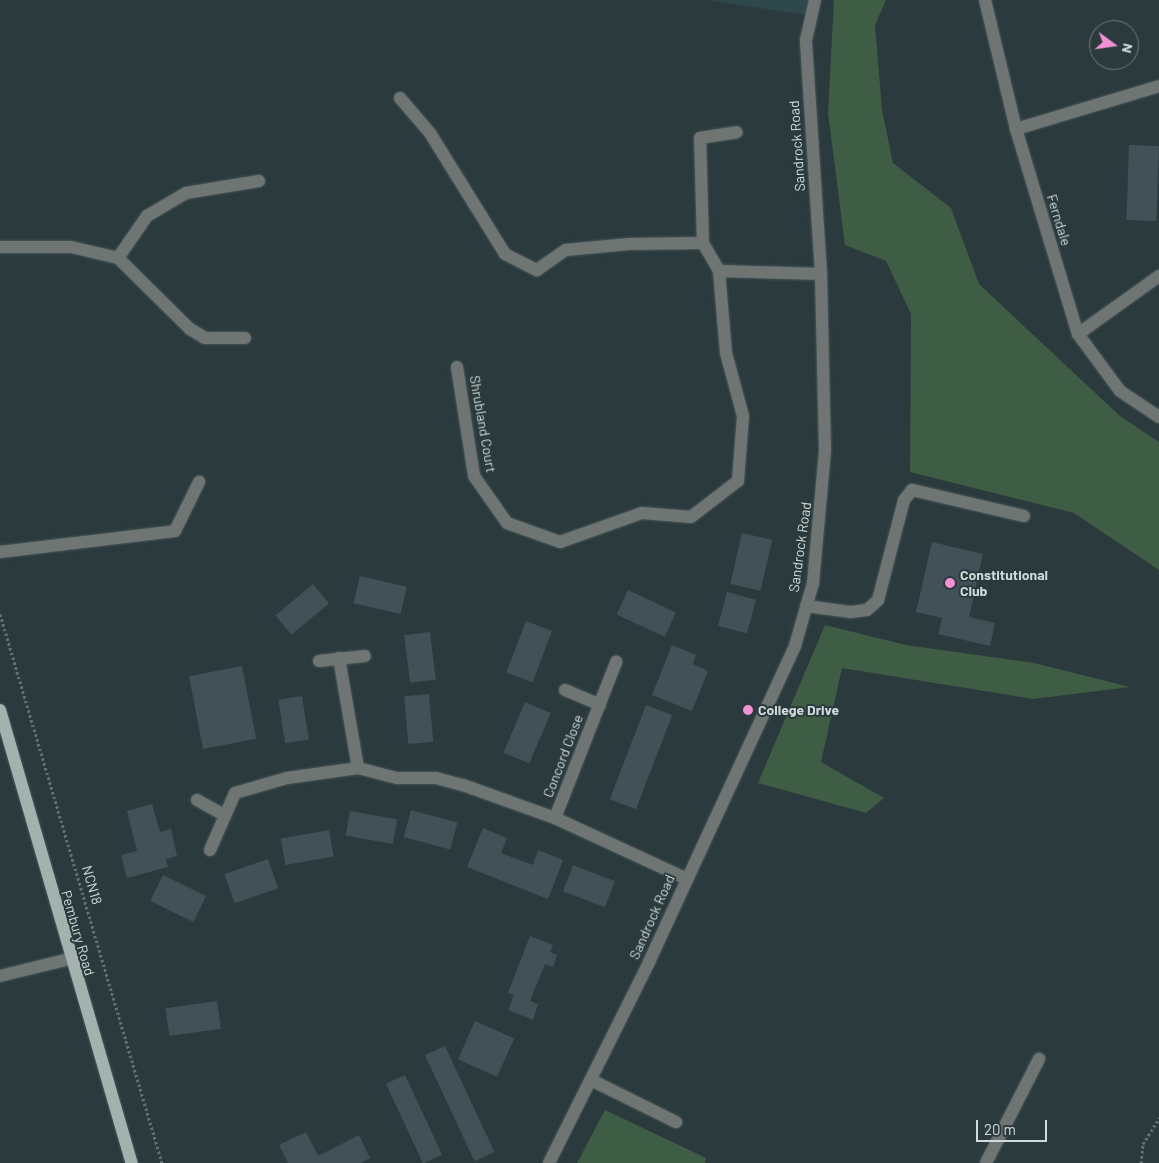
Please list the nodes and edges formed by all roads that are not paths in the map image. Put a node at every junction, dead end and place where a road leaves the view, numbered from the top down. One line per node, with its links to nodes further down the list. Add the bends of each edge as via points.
1 (815, 0): 12 (street, Sandrock Road, via 806,40)
2 (985, 0): 5 (street, Ferndale)
3 (1159, 86): 5 (street)
4 (400, 98): 8 (street, via 430,133 505,254 537,270 566,250 629,244)
5 (1016, 130): 14 (street, Ferndale)
6 (737, 132): 8 (street, via 700,138)
7 (259, 181): 10 (street, via 186,193 147,216)
8 (703, 244): 11 (street, Shrubland Court)
9 (0, 247): 10 (street, via 70,246)
10 (118, 258): 15 (street, via 190,329 205,338)
11 (719, 271): 12 (street); 16 (street, Shrubland Court, via 726,353 743,416 738,481 691,517 642,513 560,542 507,523 474,476)
12 (821, 274): 21 (street, Sandrock Road, via 825,451 820,527)
13 (1159, 276): 14 (street)
14 (1078, 334): 17 (street, Ferndale, via 1120,391)
15 (245, 338)
16 (457, 367)
17 (1159, 417)
18 (199, 482): 20 (street, via 175,531)
19 (1024, 516): 21 (street, via 912,490 904,500 878,600 867,610 850,612)
20 (0, 552)
21 (806, 606): 34 (street, Sandrock Road, via 795,646)
22 (365, 656): 23 (street)
23 (339, 658): 24 (street); 29 (street)
24 (319, 661)
25 (616, 662): 27 (street, Concord Close)
26 (566, 690): 27 (street, Concord Close)
27 (600, 705): 32 (street, Concord Close)
28 (0, 710): 35 (main road, Pembury Road)
29 (358, 768): 31 (street, via 287,778 236,793); 32 (street, via 397,778 436,778)
30 (197, 800): 31 (street)
31 (222, 814): 33 (street)
32 (555, 818): 34 (street)
33 (210, 850)
34 (685, 878): 38 (street, Sandrock Road)
35 (69, 960): 36 (street); 40 (main road, Pembury Road)
36 (0, 976)
37 (1039, 1059): 42 (street)
38 (591, 1080): 39 (street); 41 (street, Sandrock Road)
39 (676, 1122)
40 (132, 1163)
41 (549, 1163)
42 (986, 1163)

